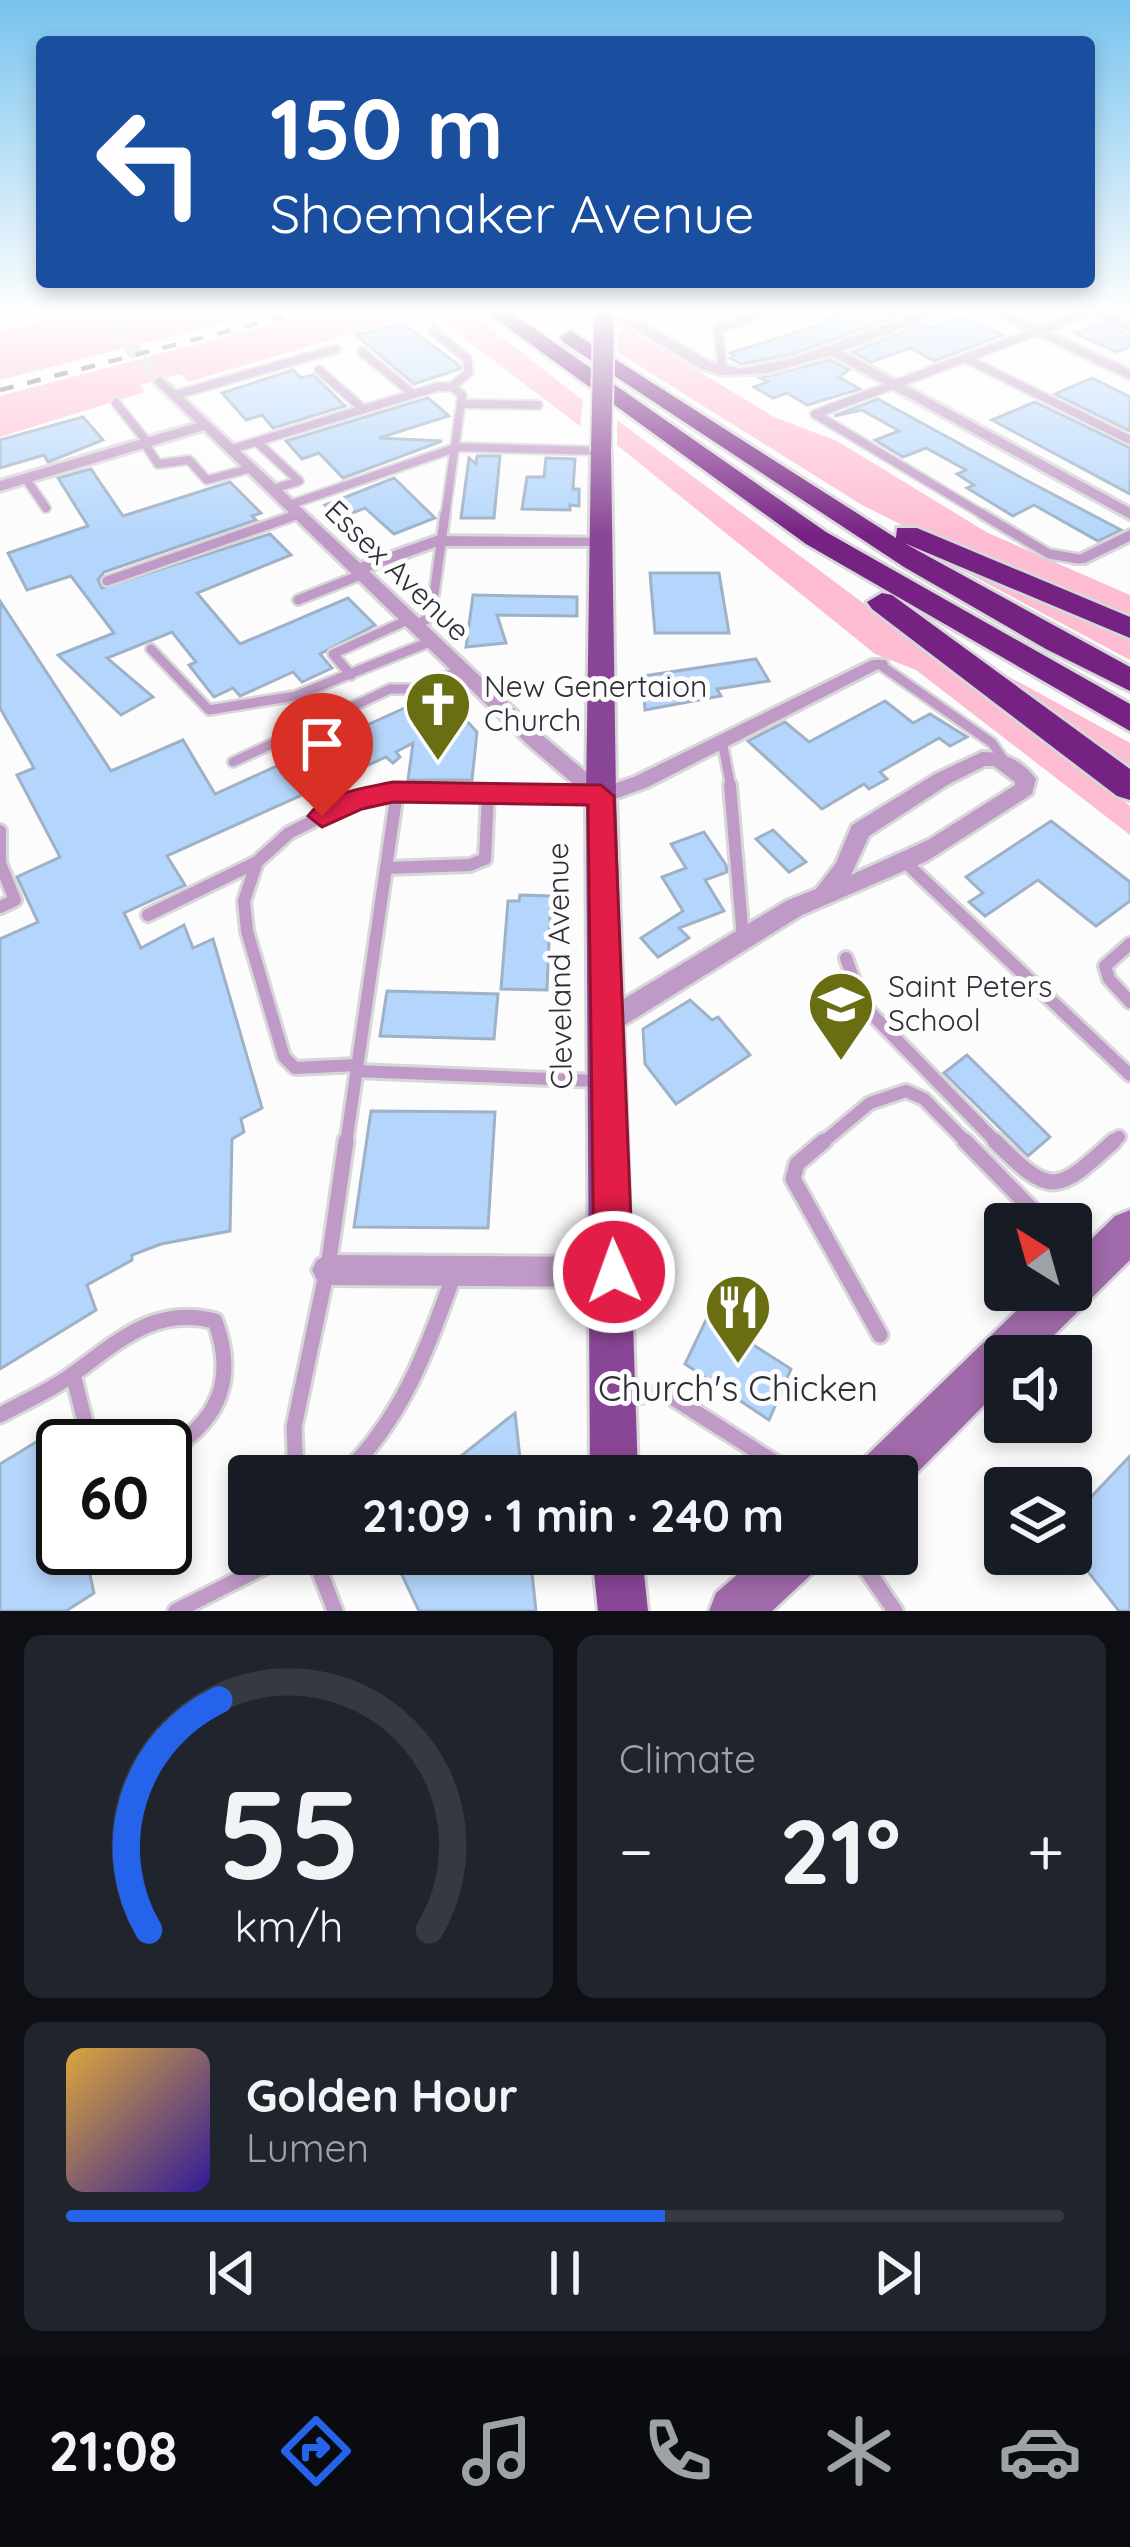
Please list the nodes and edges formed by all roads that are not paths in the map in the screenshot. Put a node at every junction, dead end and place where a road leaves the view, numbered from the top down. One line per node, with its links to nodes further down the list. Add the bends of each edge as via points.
1 (164, 384): 13 (street, Essex Avenue)
2 (210, 384): 13 (lane)
3 (335, 384): 18 (lane)
4 (401, 384): 14 (lane)
5 (456, 384): 12 (lane)
6 (597, 384): 33 (highway)
7 (602, 384): 25 (main road, Cleveland Avenue, bridge)
8 (639, 384): 26 (highway)
9 (890, 384): 40 (lane, via 815,414 1049,554)
10 (895, 384): 36 (street)
11 (1018, 384): 20 (lane)
12 (452, 388): 14 (lane); 16 (lane)
13 (175, 394): 19 (street, Essex Avenue)
14 (413, 394): 18 (lane)
15 (116, 403): 22 (lane)
16 (464, 404): 17 (lane); 23 (lane)
17 (538, 405)
18 (363, 410): 21 (lane)
19 (207, 425): 22 (street); 24 (street, Essex Avenue)
20 (1130, 440)
21 (257, 442): 24 (lane); 29 (lane)
22 (146, 443): 27 (lane, via 158,464 187,459 207,480); 28 (street)
23 (458, 447): 25 (lane); 32 (lane); 38 (lane)
24 (232, 449): 27 (street, Essex Avenue)
25 (601, 451): 39 (main road, Cleveland Avenue)
26 (748, 460): 45 (highway); 51 (highway, via 980,601)
27 (252, 468): 31 (street, Essex Avenue)
28 (26, 478): 30 (street); 34 (lane)
29 (299, 481): 31 (lane); 32 (lane)
30 (0, 486)
31 (274, 490): 35 (street, Essex Avenue)
32 (322, 494): 35 (lane)
33 (768, 507): 52 (highway); 56 (highway, via 852,580)
34 (46, 508)
35 (294, 510): 41 (street, Essex Avenue); 42 (lane)
36 (1130, 514)
37 (1130, 535): 40 (street)
38 (445, 541): 39 (street); 41 (street); 44 (lane, via 431,617)
39 (602, 541): 59 (main road, Cleveland Avenue)
40 (1079, 560)
41 (361, 572): 43 (lane); 44 (street, Essex Avenue)
42 (107, 581)
43 (298, 600)
44 (413, 622): 46 (street, Essex Avenue); 50 (lane, via 334,654)
45 (1130, 628)
46 (432, 641): 49 (street, Essex Avenue); 50 (lane)
47 (151, 649): 50 (lane, via 208,710 295,698)
48 (879, 664): 53 (street); 55 (lane, via 992,743)
49 (461, 668): 54 (lane, via 422,689 390,688); 59 (street, Essex Avenue)
50 (351, 675)
51 (1130, 680)
52 (1130, 719)
53 (722, 741): 59 (street); 68 (lane)
54 (232, 762)
55 (1006, 764): 62 (street, via 1026,779 1025,789); 65 (street, via 982,759 860,831)
56 (1130, 787)
57 (395, 792): 58 (street); 63 (lane, via 355,800 289,832); 64 (lane)
58 (488, 794): 59 (street); 64 (lane, via 485,859)
59 (601, 796): 72 (main road, Cleveland Avenue)
60 (0, 831): 61 (lane)
61 (0, 861): 66 (lane, via 15,900)
62 (904, 861): 65 (street); 74 (lane)
63 (257, 862): 67 (lane); 73 (lane, via 244,901 247,931 284,1057 295,1068)
64 (387, 868): 73 (lane)
65 (824, 895): 68 (street)
66 (0, 907)
67 (148, 915)
68 (743, 939): 72 (street)
69 (1130, 944): 71 (lane, via 1105,966)
70 (846, 958): 76 (lane, via 862,1004 1030,1177 1063,1185)
71 (1130, 1002)
72 (606, 1023): 75 (main road, Cleveland Avenue)
73 (356, 1068): 75 (lane); 80 (lane)
74 (1130, 1076)
75 (608, 1081): 81 (main road, Cleveland Avenue)
76 (1118, 1138)
77 (1026, 1203): 84 (lane, via 924,1099 906,1091 870,1103 797,1164 793,1179)
78 (1130, 1231): 79 (main road)
79 (1092, 1265)
80 (327, 1270): 82 (street); 90 (lane)
81 (614, 1272): 82 (street); 86 (main road, Cleveland Avenue)
82 (454, 1273): 91 (lane, via 418,1376)
83 (1044, 1311): 94 (main road)
84 (880, 1335)
85 (73, 1374): 87 (lane); 88 (lane); 89 (lane, via 124,1335 167,1316 191,1311 215,1321 230,1368 216,1410)
86 (611, 1402): 92 (main road, Cleveland Avenue); 93 (lane, via 664,1392)
87 (0, 1415)
88 (84, 1419)
89 (192, 1438)
90 (295, 1455)
91 (365, 1455)
92 (613, 1455)
93 (763, 1455)
94 (901, 1455)
95 (247, 1575): 100 (lane)
96 (321, 1575): 101 (lane)
97 (619, 1575): 102 (main road)
98 (774, 1575): 103 (main road)
99 (870, 1575): 104 (lane)
100 (176, 1611)
101 (334, 1611)
102 (623, 1611)
103 (734, 1611)
104 (895, 1611)

